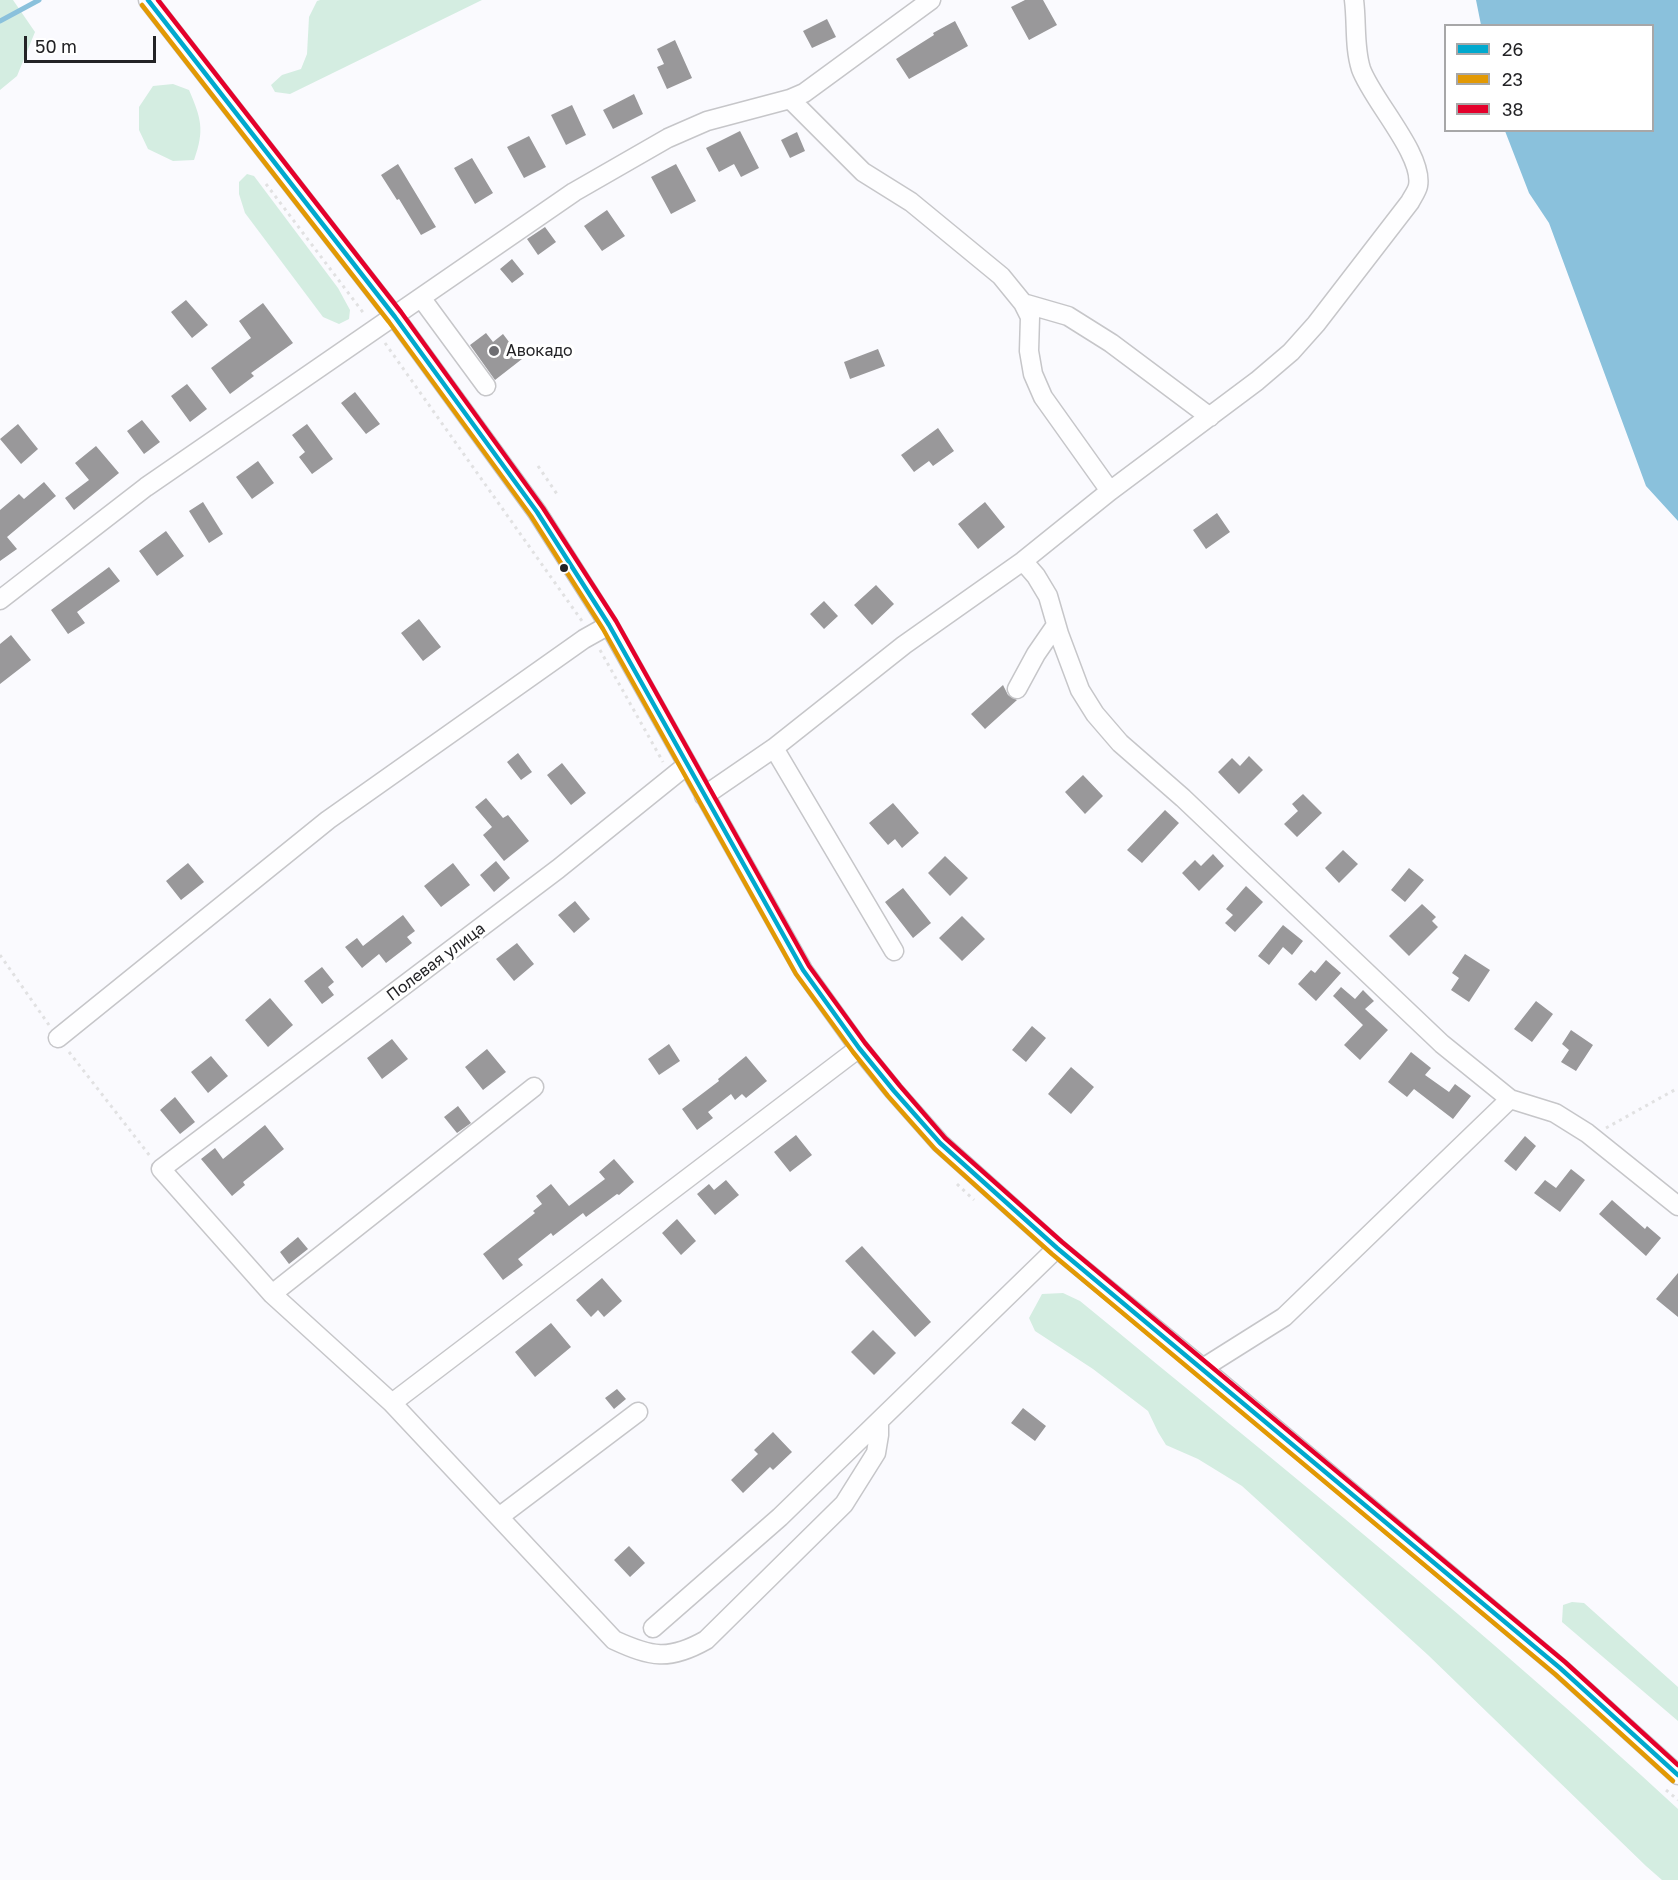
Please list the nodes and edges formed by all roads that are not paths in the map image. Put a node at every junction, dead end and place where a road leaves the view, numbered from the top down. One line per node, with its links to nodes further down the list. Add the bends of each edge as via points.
1 (148, 0): 7 (street)
2 (931, 0): 4 (street, via 804,93)
3 (1354, 0): 9 (street, via 1361,69 1401,135 1415,165 1418,185 1410,202 1310,331 1291,352)
4 (790, 99): 5 (street, via 707,121 668,138 574,192); 6 (street, via 863,172 911,202 1001,276)
5 (422, 299): 7 (street); 8 (street)
6 (1023, 303): 9 (street, via 1068,316); 10 (street, via 1030,317 1033,374 1043,397)
7 (394, 317): 12 (street, via 146,487); 13 (street, via 537,512)
8 (486, 386)
9 (1210, 417): 10 (street)
10 (1110, 491): 11 (street)
11 (1023, 561): 14 (street, via 1048,596); 16 (street, via 904,645)
12 (0, 600)
13 (609, 625): 17 (street); 20 (street, via 328,820)
14 (1056, 625): 15 (street); 23 (street, via 1080,690 1120,743 1442,1044)
15 (1017, 689)
16 (774, 748): 18 (street); 19 (street)
17 (687, 765): 18 (street); 26 (street, Полевая улица, via 558,869 161,1169)
18 (704, 796): 21 (street, via 803,970)
19 (894, 951)
20 (58, 1038)
21 (859, 1048): 25 (street, via 940,1143); 28 (street)
22 (534, 1087): 26 (street)
23 (1510, 1099): 24 (street, via 1555,1113 1587,1133); 27 (street, via 1284,1317)
24 (1678, 1206)
25 (1057, 1248): 27 (street); 30 (street)
26 (272, 1294): 28 (street)
27 (1203, 1368): 33 (street, via 1560,1668)
28 (392, 1403): 31 (street)
29 (638, 1412): 31 (street)
30 (879, 1421): 31 (street, via 876,1453 844,1504 706,1640 686,1652 639,1651 614,1640); 32 (street, via 780,1517)
31 (499, 1517)
32 (653, 1628)
33 (1678, 1775)

